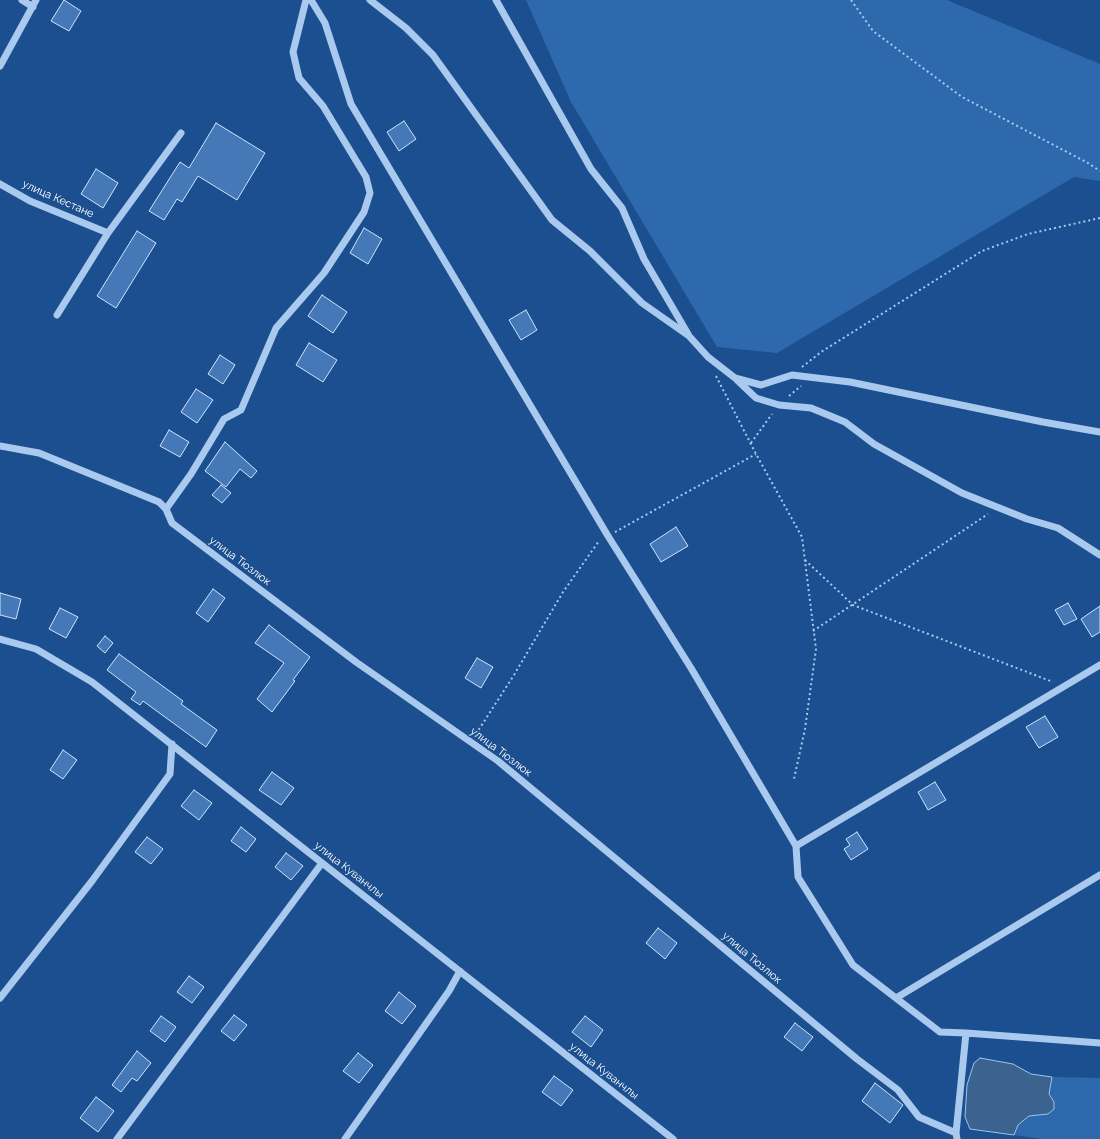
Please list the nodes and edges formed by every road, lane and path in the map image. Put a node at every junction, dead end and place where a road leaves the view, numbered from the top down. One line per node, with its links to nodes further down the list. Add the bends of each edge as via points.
1 (22, 0): 7 (street)
2 (306, 0): 23 (street, via 292,52 299,78 326,112 366,177 370,193 364,212 324,273 276,328 241,410 224,420)
3 (311, 0): 24 (street, via 325,23 351,104)
4 (370, 0): 15 (street, via 406,28 433,55 552,220 590,251 642,303)
5 (496, 0): 15 (street, via 591,169 622,208 644,260)
6 (851, 0): 10 (path, via 873,31 962,97)
7 (35, 3): 8 (street)
8 (0, 66)
9 (180, 133): 13 (street)
10 (1100, 171)
11 (0, 184): 13 (street, улица Кестане, via 30,201)
12 (1100, 218): 17 (path, via 1028,234 982,252 821,352)
13 (108, 233): 14 (street)
14 (57, 315)
15 (689, 336): 18 (street, via 708,357)
16 (715, 374): 21 (path)
17 (792, 375): 18 (street, via 761,385); 19 (street, via 850,382)
18 (735, 378): 22 (street, via 756,398 779,405 811,408 845,422 874,444 962,494)
19 (1100, 432)
20 (0, 446): 23 (street, улица Тюзлюк, via 39,453 159,502)
21 (756, 454): 24 (path); 26 (path, via 802,537)
22 (998, 507): 25 (street, via 1058,528); 27 (path)
23 (166, 509): 32 (street, улица Тюзлюк, via 172,523 356,662)
24 (608, 536): 32 (path, via 597,542 563,592 514,675); 35 (street, via 691,668)
25 (1100, 555)
26 (804, 559): 27 (path); 28 (path)
27 (853, 605): 28 (path); 31 (path)
28 (814, 631): 34 (path, via 816,649 805,729)
29 (0, 639): 33 (street, улица Куванчлы, via 36,650 92,682)
30 (1100, 665): 31 (street)
31 (1064, 686): 35 (street)
32 (470, 741): 43 (street, улица Тюзлюк, via 498,761 851,1054 898,1090 919,1117)
33 (172, 744): 36 (street, улица Куванчлы); 39 (street, via 170,774 92,881)
34 (794, 779)
35 (796, 846): 40 (street, via 798,878 853,965)
36 (322, 863): 38 (street, улица Куванчлы); 44 (street)
37 (1100, 875): 40 (street)
38 (460, 971): 45 (street, via 449,992); 46 (street, улица Куванчлы)
39 (0, 998)
40 (896, 998): 41 (street, via 940,1032)
41 (966, 1033): 42 (street); 43 (street)
42 (1100, 1042)
43 (957, 1136)
44 (117, 1139)
45 (345, 1139)
46 (673, 1139)

